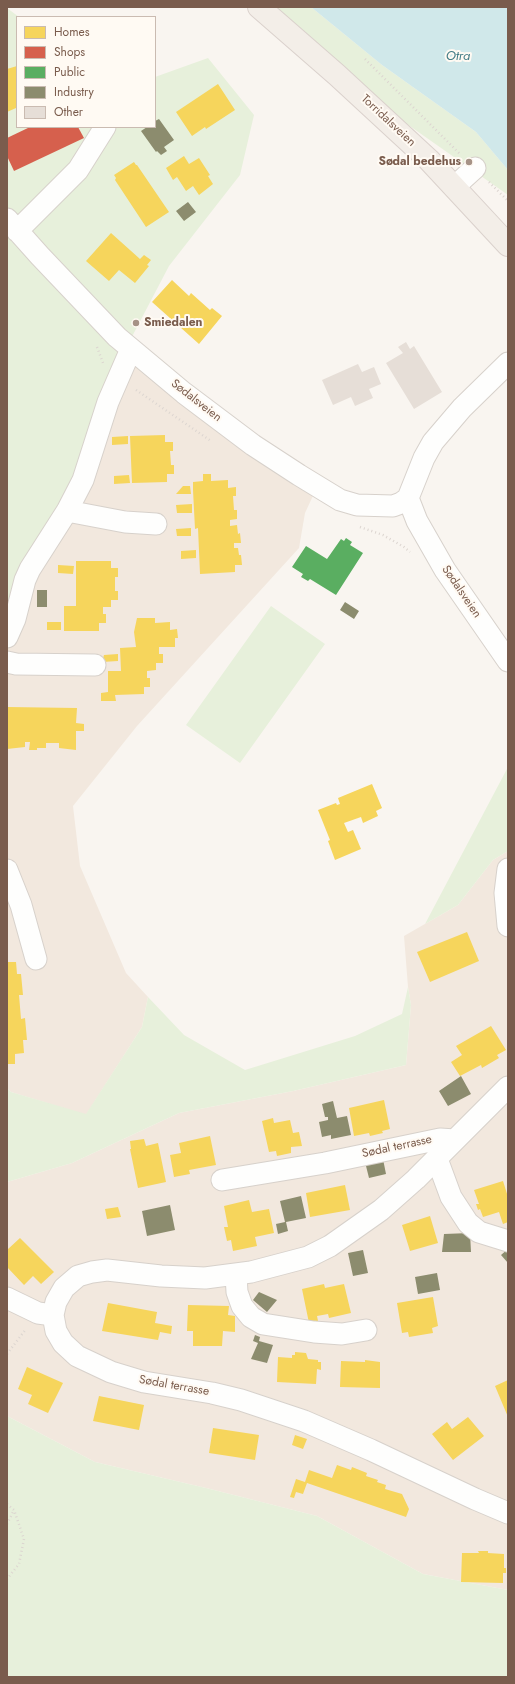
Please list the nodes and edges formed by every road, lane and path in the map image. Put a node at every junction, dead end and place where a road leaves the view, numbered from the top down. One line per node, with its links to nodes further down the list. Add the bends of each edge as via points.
1 (259, 7): 5 (main road, Torridalsveien, via 403,135)
2 (365, 58): 4 (path)
3 (104, 128): 7 (street, Sødalsveien, via 78,170)
4 (475, 168): 5 (street); 6 (path)
5 (454, 187): 8 (main road, Torridalsveien)
6 (508, 201)
7 (12, 225): 9 (street, Sødalsveien)
8 (508, 245)
9 (131, 349): 11 (street, Sødalsveien, via 253,445 340,500 376,507 393,506); 12 (street, via 108,402 83,480)
10 (508, 363): 11 (street, via 462,408 433,442)
11 (408, 498): 15 (street, Sødalsveien, via 417,521 445,570)
12 (67, 511): 13 (street, via 125,522); 14 (street, via 30,569)
13 (156, 524)
14 (7, 637)
15 (508, 661)
16 (7, 662): 17 (street)
17 (95, 665)
18 (508, 869): 20 (street, via 505,893)
19 (7, 870): 21 (street)
20 (508, 926)
21 (36, 960)
22 (508, 1087): 23 (street, Sødal terrasse)
23 (455, 1140): 24 (street, Sødal terrasse); 25 (street, Sødal terrasse, via 440,1139 325,1163)
24 (437, 1159): 26 (street, Sødal terrasse, via 451,1197 468,1223 479,1232); 27 (street, Sødal terrasse, via 381,1210 330,1246 290,1263)
25 (222, 1180)
26 (508, 1241)
27 (236, 1275): 29 (street, Sødal terrasse, via 186,1278 107,1270 92,1272 78,1276 64,1288); 30 (street, via 237,1292 242,1306 251,1317 263,1324 342,1334)
28 (7, 1298): 29 (street)
29 (46, 1314): 31 (path); 34 (street, Sødal terrasse, via 63,1343 77,1356 111,1372 144,1382 241,1400 304,1422)
30 (366, 1330)
31 (7, 1354)
32 (7, 1504): 33 (path)
33 (14, 1510): 35 (path); 36 (path, via 24,1539 19,1564)
34 (508, 1513)
35 (7, 1524)
36 (7, 1579)

